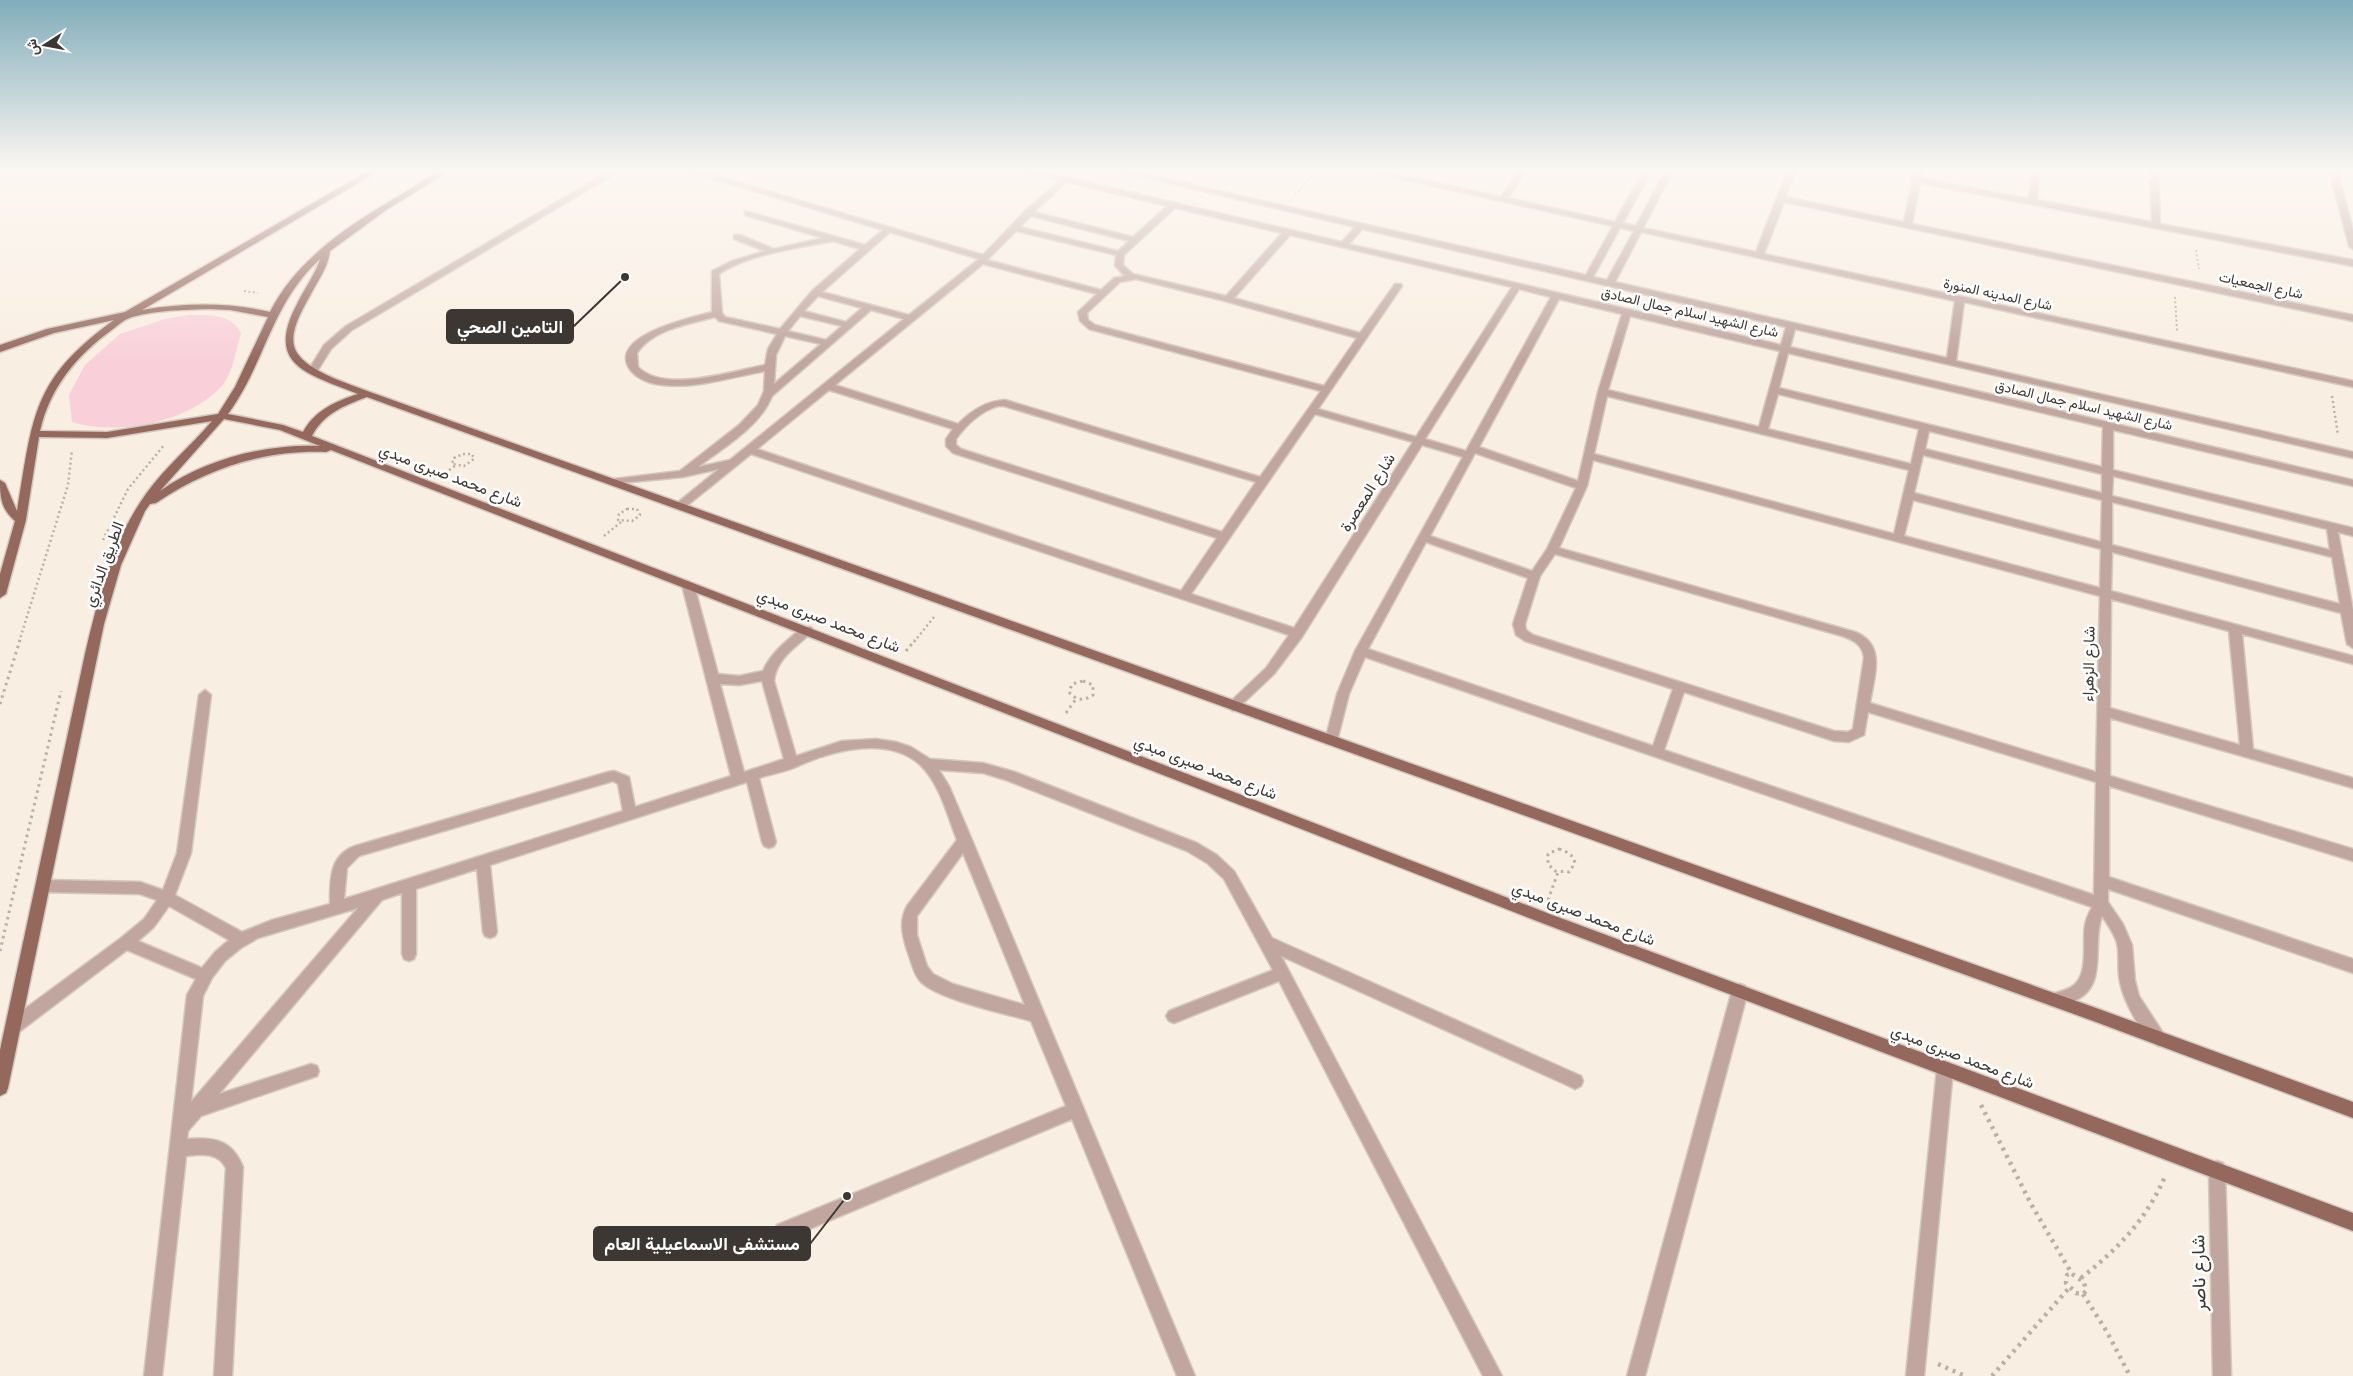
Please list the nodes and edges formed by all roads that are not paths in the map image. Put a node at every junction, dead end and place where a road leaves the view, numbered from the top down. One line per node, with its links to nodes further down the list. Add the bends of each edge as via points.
1 (265, 233): 47 (main road)
2 (350, 233): 28 (main road, الطريق الدائري)
3 (510, 233): 61 (street, via 349,328 329,345)
4 (817, 233): 23 (street)
5 (884, 233): 27 (street)
6 (902, 233): 32 (street)
7 (1011, 233): 32 (street)
8 (1037, 233): 30 (street)
9 (1109, 233): 24 (street)
10 (1143, 233): 24 (street)
11 (1287, 233): 42 (street)
12 (1293, 233): 25 (street, شارع الشهيد اسلام جمال الصادق)
13 (1354, 233): 25 (street)
14 (1391, 233): 35 (street, شارع الشهيد اسلام جمال الصادق)
15 (1614, 233): 35 (street)
16 (1636, 233): 36 (street)
17 (1653, 233): 31 (street, شارع المدينه المنورة)
18 (1768, 233): 31 (street)
19 (1942, 233): 51 (street, شارع الجمعيات)
20 (2194, 233): 33 (street)
21 (2350, 233): 26 (street)
22 (737, 237): 29 (street)
23 (833, 238): 27 (street); 29 (street)
24 (1136, 240): 30 (street)
25 (1344, 245): 38 (street, شارع الشهيد اسلام جمال الصادق)
26 (2353, 246)
27 (867, 248): 40 (street)
28 (326, 250): 49 (main road, الطريق الدائري, via 297,278); 61 (main road, via 323,265 301,305 289,337 291,352)
29 (773, 251): 48 (street, via 718,270 715,277)
30 (1120, 254): 34 (street, via 1119,266)
31 (1759, 256): 43 (street, شارع المدينه المنورة)
32 (983, 260): 39 (street); 50 (street)
33 (2353, 263)
34 (1130, 276): 39 (street, via 1117,280); 42 (street)
35 (1588, 279): 36 (street, شارع الشهيد اسلام جمال الصادق)
36 (1610, 284): 53 (street, شارع الشهيد اسلام جمال الصادق)
37 (1398, 286): 55 (street)
38 (1516, 286): 41 (street, شارع الشهيد اسلام جمال الصادق); 77 (street, شارع المعصرة)
39 (1103, 293): 64 (street, via 1083,312 1083,321 1092,327)
40 (815, 294): 44 (street); 46 (street)
41 (1557, 295): 45 (street, شارع الشهيد اسلام جمال الصادق); 81 (street)
42 (1228, 299): 55 (street)
43 (1960, 300): 59 (street); 62 (street, شارع المدينه المنورة)
44 (869, 307): 50 (street); 52 (street)
45 (1627, 312): 58 (street, شارع الشهيد اسلام جمال الصادق); 66 (street)
46 (799, 313): 52 (street); 54 (street)
47 (130, 314): 49 (main road, via 207,306); 57 (main road, via 47,331); 75 (main road, via 86,346 55,381 45,398)
48 (717, 314): 54 (street, via 731,322); 60 (street, via 652,334 635,348 632,365 638,373 649,378 672,382)
49 (273, 315): 70 (main road, الطريق الدائري, via 251,370)
50 (911, 318): 63 (street)
51 (2353, 318)
52 (848, 326): 56 (street)
53 (1791, 326): 58 (street); 59 (street, شارع الشهيد اسلام جمال الصادق)
54 (784, 332): 56 (street); 60 (street, via 773,349)
55 (1363, 336): 64 (street)
56 (828, 344): 68 (street)
57 (3, 346)
58 (1785, 349): 65 (street); 71 (street, شارع الشهيد اسلام جمال الصادق)
59 (1951, 362): 82 (street, شارع الشهيد اسلام جمال الصادق)
60 (770, 367): 68 (street)
61 (313, 371): 67 (main road)
62 (2353, 384)
63 (828, 386): 73 (street); 79 (street)
64 (1326, 389): 69 (street)
65 (1774, 390): 72 (street); 74 (street)
66 (1603, 392): 74 (street); 83 (street)
67 (367, 394): 76 (main road, via 326,412 316,420); 90 (main road)
68 (768, 395): 87 (street, via 756,415)
69 (1312, 410): 77 (street); 88 (street)
70 (222, 416): 75 (main road, شارع محمد صبرى مبدي, via 115,434); 76 (main road, شارع محمد صبرى مبدي, via 261,422); 96 (main road, الطريق الدائري)
71 (2108, 425): 86 (street, شارع الزهراء); 91 (street, شارع الشهيد اسلام جمال الصادق)
72 (1925, 426): 80 (street); 86 (street)
73 (961, 428): 88 (street, via 987,405 1005,403); 100 (street, via 950,443 957,451)
74 (1763, 430): 85 (street)
75 (35, 434): 97 (main road)
76 (306, 437): 78 (main road, شارع محمد صبرى مبدي)
77 (1418, 440): 81 (street); 116 (street, شارع المعصرة)
78 (337, 450): 96 (main road, via 290,449 236,460 184,481); 109 (main road, شارع محمد صبرى مبدي)
79 (750, 450): 84 (street); 112 (street)
80 (1919, 450): 85 (street); 94 (street)
81 (1470, 452): 92 (street); 101 (street)
82 (2353, 455)
83 (1590, 456): 92 (street); 102 (street)
84 (735, 461): 87 (street); 95 (street)
85 (1914, 468): 93 (street)
86 (2108, 471): 94 (street, شارع الزهراء); 98 (street)
87 (683, 474): 90 (street)
88 (1263, 481): 100 (street)
89 (0, 482): 97 (main road, via 10,511)
90 (614, 482): 95 (main road)
91 (2353, 482)
92 (1582, 486): 104 (street)
93 (1908, 495): 102 (street); 103 (street)
94 (2107, 498): 103 (street, شارع الزهراء); 105 (street)
95 (680, 506): 124 (main road)
96 (140, 510): 142 (main road, الطريق الدائري, via 109,586)
97 (21, 520): 110 (main road)
98 (2332, 527): 99 (street); 105 (street)
99 (2353, 532)
100 (1225, 537): 112 (street)
101 (1423, 537): 107 (street); 118 (street)
102 (1898, 539): 111 (street)
103 (2106, 547): 111 (street, شارع الزهراء); 113 (street)
104 (1552, 550): 107 (street); 125 (street, via 1855,636 1871,652)
105 (2337, 555): 106 (street)
106 (2340, 574): 108 (street); 113 (street)
107 (1534, 576): 122 (street, via 1518,628 1524,635)
108 (2353, 577)
109 (688, 584): 115 (main road, شارع محمد صبرى مبدي); 121 (street)
110 (0, 594)
111 (2106, 594): 114 (street); 126 (street, شارع الزهراء)
112 (1184, 596): 116 (street)
113 (2347, 610): 117 (street)
114 (2235, 629): 119 (street); 129 (street)
115 (807, 630): 120 (street, via 776,660); 155 (main road, شارع محمد صبرى مبدي)
116 (1298, 634): 124 (street, شارع المعصرة, via 1270,671)
117 (2353, 644)
118 (1361, 651): 127 (street, via 1343,694); 128 (street)
119 (2353, 660)
120 (768, 674): 121 (street, via 732,682); 130 (street)
121 (711, 677): 132 (street)
122 (1680, 686): 125 (street, via 1842,737 1859,732); 128 (street)
123 (205, 695): 144 (street, via 184,852)
124 (1233, 706): 127 (main road)
125 (1863, 706): 133 (street)
126 (2104, 711): 129 (street); 133 (street, شارع الزهراء)
127 (1331, 741): 156 (main road)
128 (1657, 752): 145 (street)
129 (2247, 753): 134 (street)
130 (792, 763): 131 (street, via 842,746 875,742 904,749); 132 (street)
131 (928, 764): 136 (street, via 942,786); 150 (street, via 983,768 1010,776 1192,847 1212,859 1228,875)
132 (746, 778): 135 (street); 137 (street)
133 (2103, 779): 138 (street); 140 (street, شارع الزهراء)
134 (2353, 784)
135 (630, 814): 139 (street); 146 (street, via 624,781 614,776 355,852 345,856 340,863)
136 (965, 840): 157 (street); 157 (street, via 912,910 907,932 923,972 945,987)
137 (769, 842)
138 (2353, 855)
139 (483, 861): 141 (street); 147 (street)
140 (2102, 881): 145 (street, شارع الزهراء); 152 (street)
141 (409, 885): 143 (street); 151 (street)
142 (42, 886): 144 (street, via 140,888); 159 (main road, الطريق الدائري)
143 (378, 895): 146 (street); 167 (street)
144 (167, 898): 148 (street); 149 (street, via 149,923)
145 (2102, 904): 156 (street, شارع الزهراء, via 2091,926 2090,974 2086,985 2067,998); 160 (street, via 2125,945 2127,980 2132,995)
146 (337, 908): 148 (street, via 264,928)
147 (490, 932)
148 (240, 939): 154 (street)
149 (126, 943): 154 (street); 159 (street)
150 (1267, 943): 153 (street); 163 (street)
151 (409, 954)
152 (2353, 966)
153 (1283, 973): 158 (street); 177 (street)
154 (203, 975): 169 (street, via 195,995)
155 (1740, 991): 161 (main road, شارع محمد صبرى مبدي); 178 (street)
156 (2054, 1000): 160 (main road)
157 (1038, 1016): 166 (street)
158 (1174, 1016)
159 (13, 1027): 164 (main road, الطريق الدائري)
160 (2159, 1039): 165 (main road)
161 (1945, 1068): 171 (main road, شارع محمد صبرى مبدي); 179 (street)
162 (311, 1071): 167 (street)
163 (1575, 1081)
164 (0, 1088)
165 (2346, 1108): 168 (main road)
166 (1076, 1109): 173 (street); 176 (street)
167 (195, 1110): 169 (street)
168 (2353, 1115)
169 (180, 1128): 170 (street)
170 (178, 1148): 174 (street); 175 (street, via 216,1147 225,1151 235,1167)
171 (2217, 1169): 172 (main road, شارع محمد صبرى مبدي); 180 (street, شارع ناصر)
172 (2353, 1222)
173 (783, 1230)
174 (153, 1376)
175 (223, 1376)
176 (1186, 1376)
177 (1493, 1376)
178 (1636, 1376)
179 (1915, 1376)
180 (2222, 1376)

